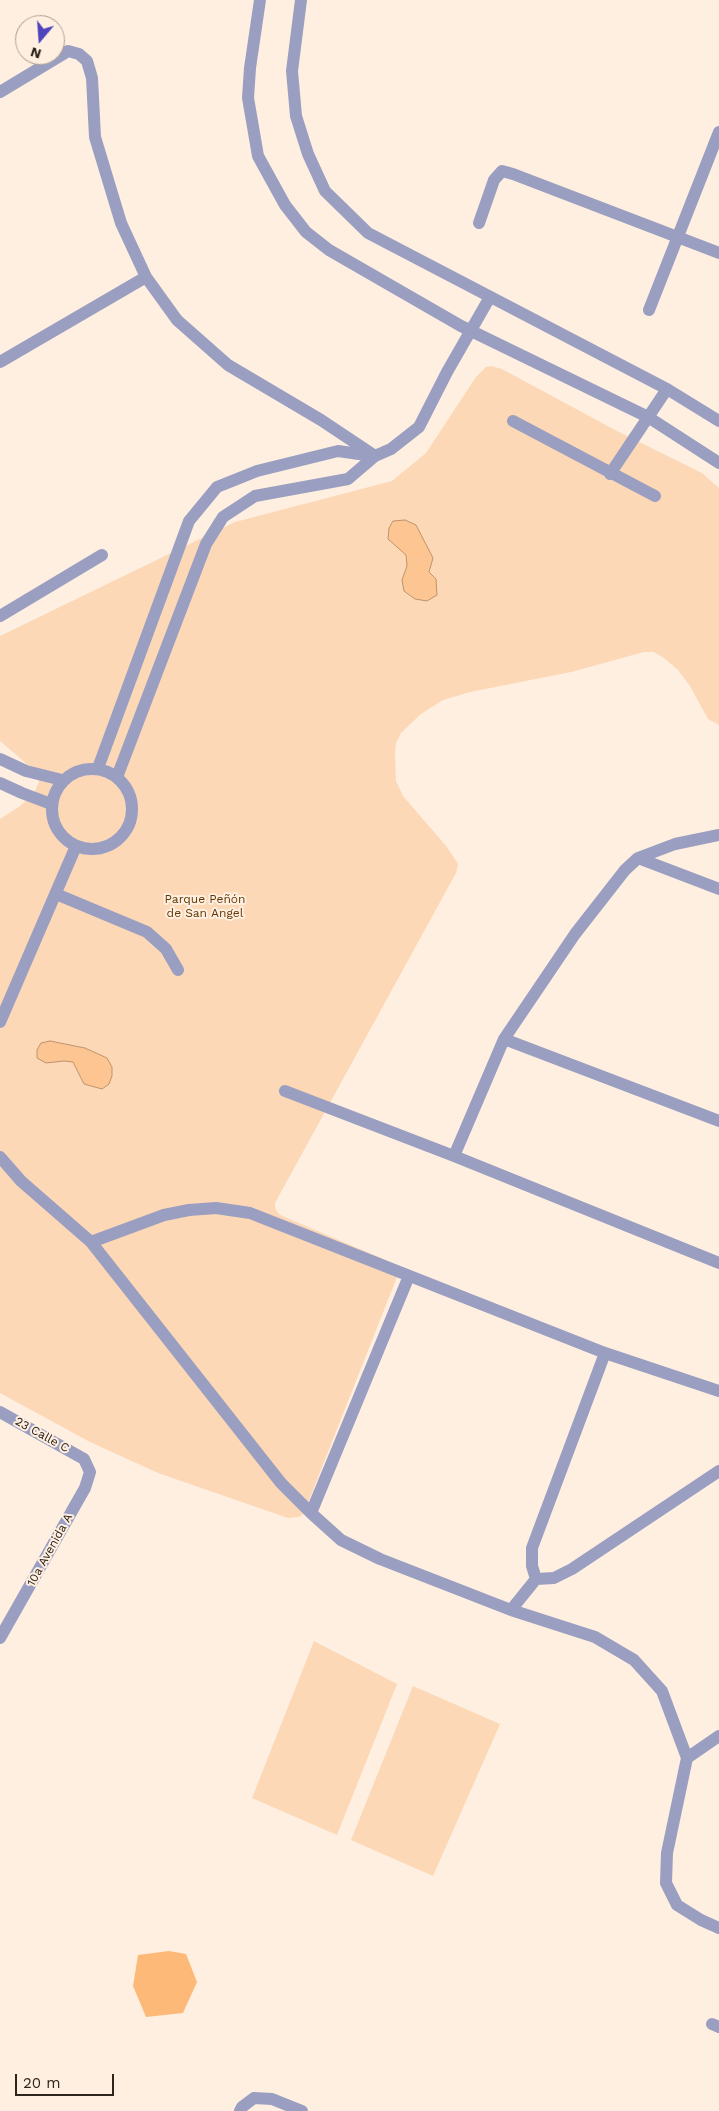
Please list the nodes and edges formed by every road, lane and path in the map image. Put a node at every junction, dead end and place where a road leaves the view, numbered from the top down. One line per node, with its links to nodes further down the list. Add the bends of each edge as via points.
1 (260, 0): 11 (street, via 248,98 258,156 285,205 306,232 329,250)
2 (301, 0): 9 (street, via 292,71 296,116 308,154 325,191 368,233)
3 (0, 92): 8 (street, via 68,51 87,61 92,78 95,136 120,223)
4 (719, 132): 6 (street)
5 (479, 224): 6 (street, via 494,180 502,171)
6 (677, 236): 7 (street); 10 (street)
7 (719, 253)
8 (146, 277): 12 (street); 17 (street, via 177,320 228,365)
9 (490, 297): 11 (street); 13 (street)
10 (649, 310)
11 (470, 330): 14 (street); 17 (street, via 419,427 391,449)
12 (0, 362)
13 (666, 389): 14 (street); 16 (street)
14 (648, 418): 18 (street); 19 (street)
15 (513, 421): 19 (street)
16 (719, 421)
17 (375, 456): 24 (street, via 338,451 257,470 217,487 189,521); 25 (street, via 348,479 255,496 223,517 206,544)
18 (719, 463)
19 (610, 474): 20 (street)
20 (655, 496)
21 (102, 556): 22 (street)
22 (0, 616)
23 (0, 759): 26 (street, via 26,771)
24 (98, 768): 25 (street); 26 (street, via 79,770)
25 (118, 777): 30 (street, via 131,796 131,819 119,839 99,849)
26 (62, 780): 28 (street)
27 (0, 783): 28 (street)
28 (51, 804): 30 (street, via 52,821 61,836)
29 (719, 835): 31 (street, via 675,844)
30 (76, 846): 33 (street)
31 (638, 858): 32 (street); 36 (street, via 575,934)
32 (719, 889)
33 (56, 894): 34 (street, via 147,932 166,949); 35 (street)
34 (178, 970)
35 (0, 1022)
36 (504, 1040): 38 (street); 39 (street)
37 (285, 1091): 39 (street)
38 (719, 1121)
39 (454, 1156): 42 (street)
40 (0, 1157): 41 (street, via 21,1181)
41 (91, 1242): 43 (street, via 164,1215 216,1208 250,1213); 49 (street, via 281,1483)
42 (719, 1263)
43 (409, 1276): 44 (street); 49 (street)
44 (605, 1353): 45 (street); 50 (street, via 532,1548)
45 (719, 1391)
46 (0, 1412): 47 (street, 23 Calle C)
47 (84, 1459): 52 (street, 10a Avenida A, via 90,1472 84,1488)
48 (719, 1471): 50 (street, via 572,1569 554,1578)
49 (311, 1513): 51 (street, via 341,1540)
50 (536, 1579): 51 (street)
51 (511, 1610): 54 (street, via 595,1637 634,1660 662,1691)
52 (0, 1638)
53 (719, 1736): 54 (street)
54 (687, 1758): 55 (street, via 667,1853 666,1883 677,1904)
55 (719, 1928)
56 (240, 2111): 57 (street, via 254,2098 272,2099)
57 (302, 2111)

